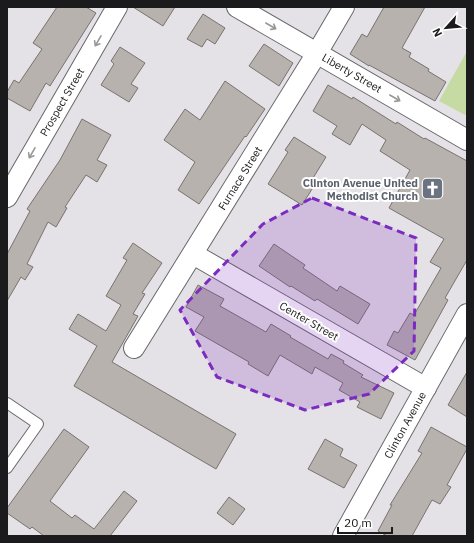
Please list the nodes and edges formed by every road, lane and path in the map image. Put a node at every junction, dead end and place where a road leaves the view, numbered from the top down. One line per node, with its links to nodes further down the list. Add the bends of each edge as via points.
1 (117, 7): 6 (street, Prospect Street, one-way to 6)
2 (237, 7): 4 (street, Liberty Street, one-way to 4)
3 (344, 7): 4 (street, Furnace Street)
4 (317, 53): 5 (street, Liberty Street, one-way to 5); 7 (street, Furnace Street)
5 (467, 140)
6 (7, 197)
7 (193, 254): 9 (street, Furnace Street); 10 (street, Center Street)
8 (467, 314): 10 (street, Clinton Avenue)
9 (134, 348)
10 (426, 388): 13 (street, Clinton Avenue)
11 (7, 403): 12 (lane, via 38,424)
12 (7, 468)
13 (343, 536)

